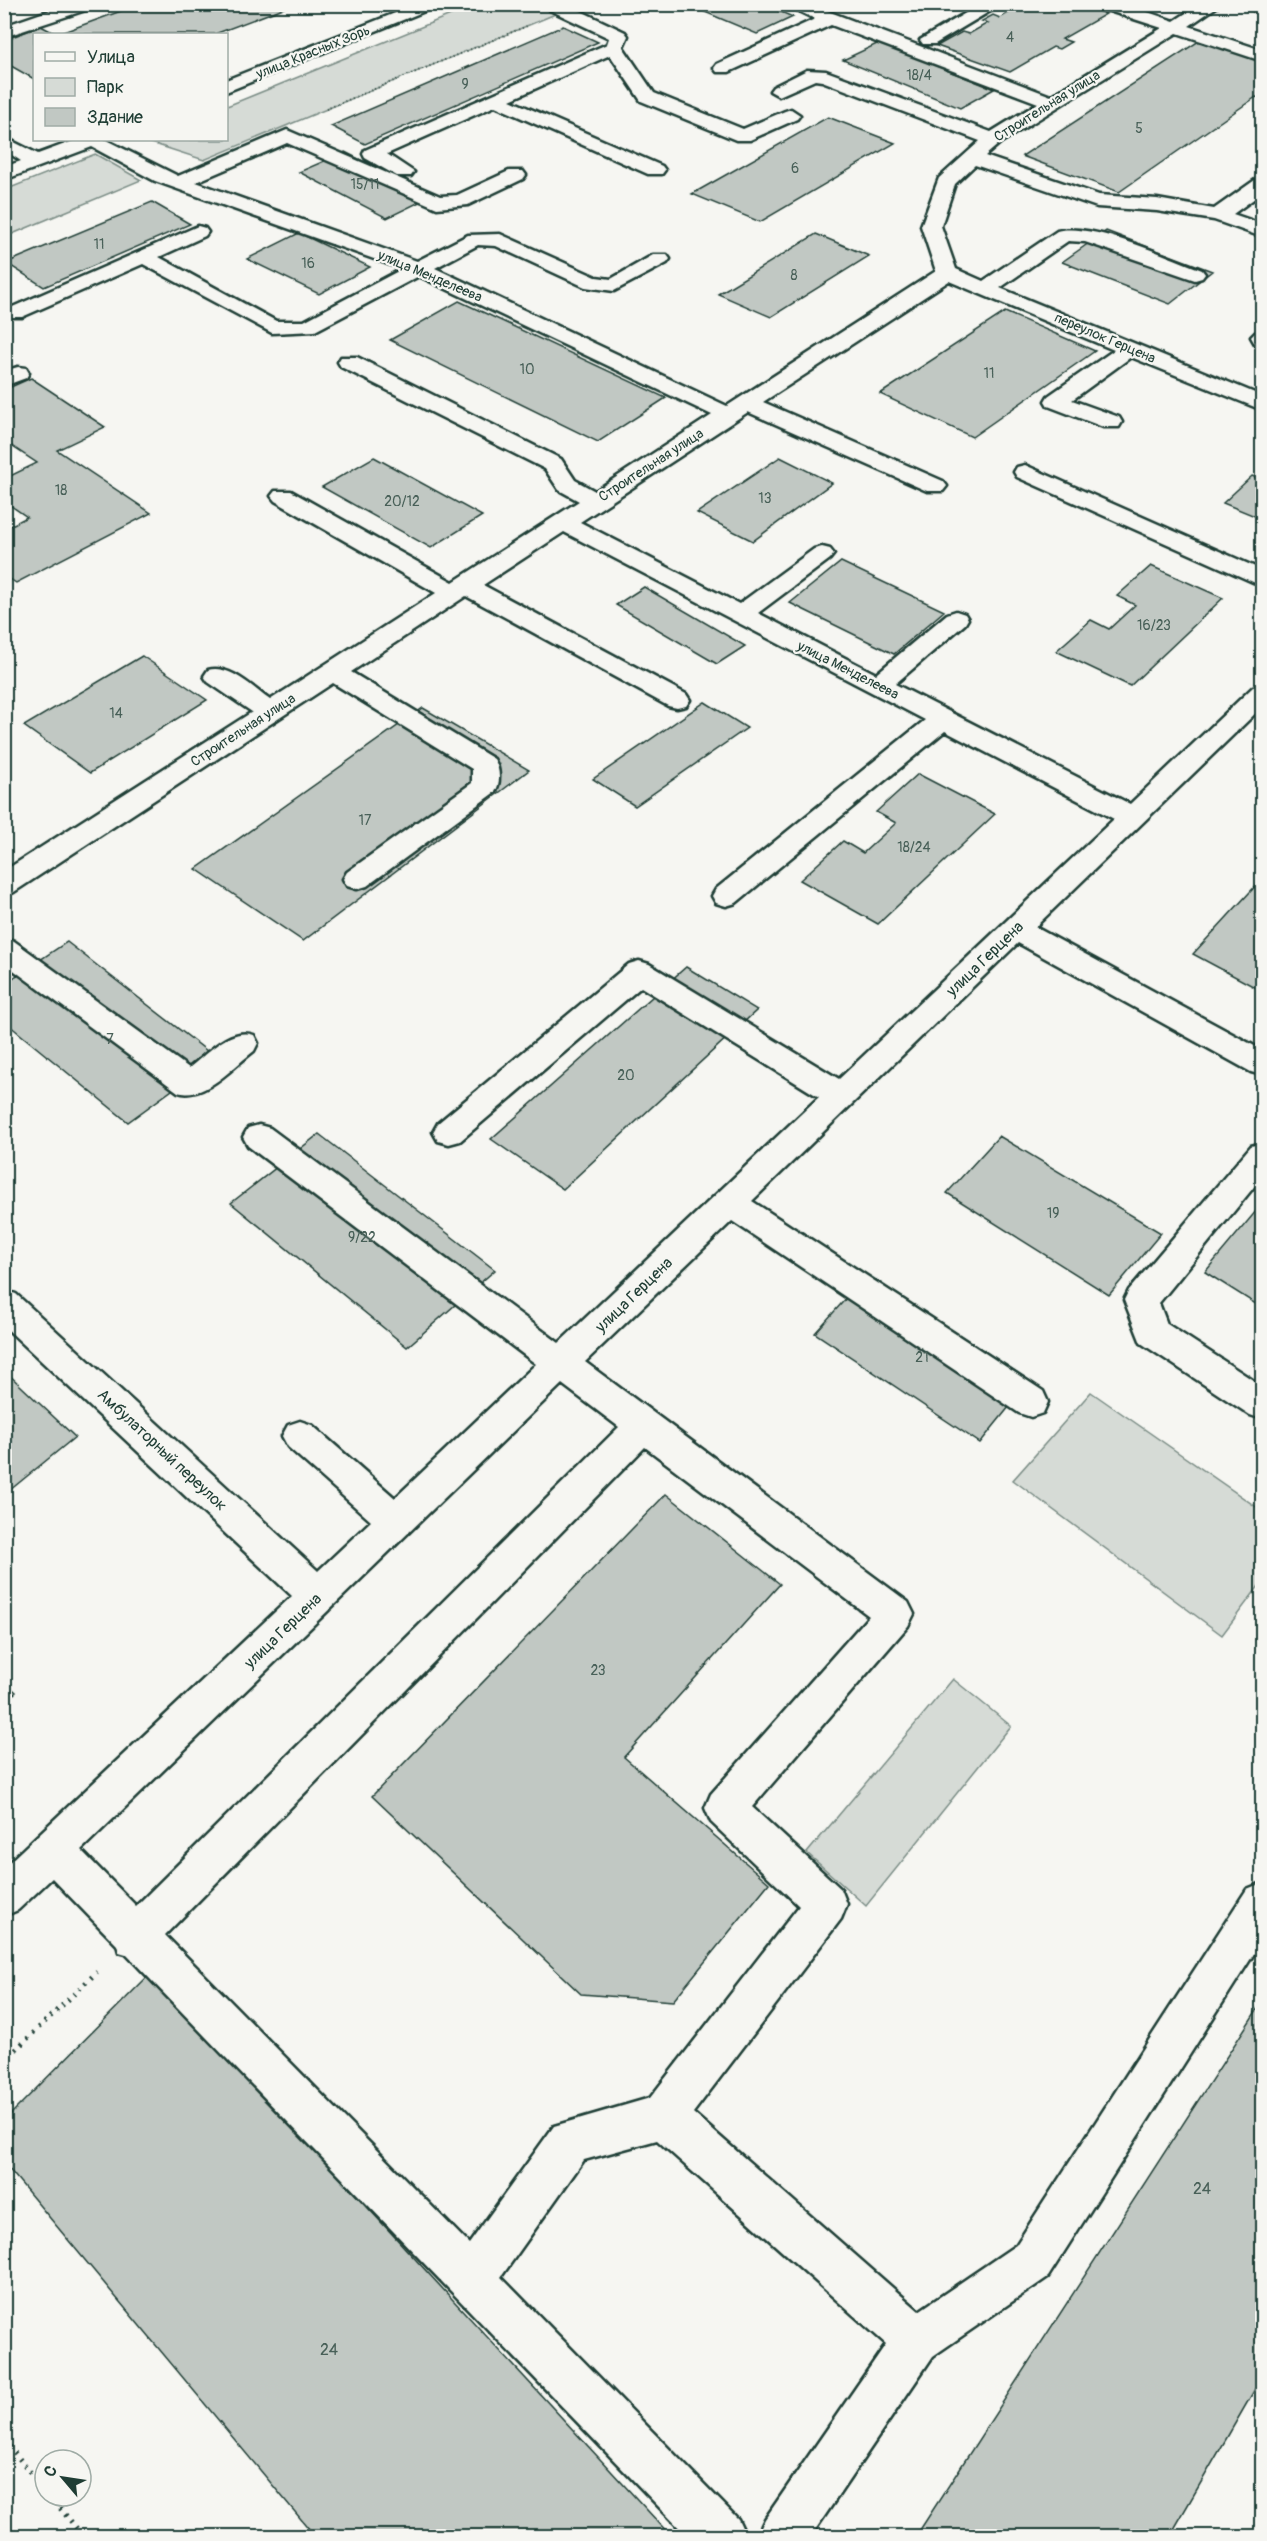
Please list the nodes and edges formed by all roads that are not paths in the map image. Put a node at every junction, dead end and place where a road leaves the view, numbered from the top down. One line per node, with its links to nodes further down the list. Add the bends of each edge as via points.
1 (86, 4): 12 (street)
2 (434, 4): 19 (street, улица Красных Зорь)
3 (792, 4): 10 (street)
4 (994, 4): 14 (street)
5 (1106, 4): 11 (street)
6 (1213, 4): 11 (street, Строительная улица)
7 (1248, 4): 9 (street)
8 (559, 6): 16 (street, via 619,36)
9 (1263, 9)
10 (830, 18): 15 (street); 22 (street)
11 (1175, 27): 17 (street); 22 (street, Строительная улица)
12 (4, 32)
13 (753, 39): 15 (street)
14 (929, 40)
15 (771, 46): 18 (street)
16 (614, 48): 21 (street); 23 (street, via 647,97 743,136)
17 (1263, 56)
18 (723, 68)
19 (228, 86)
20 (779, 91): 24 (street, via 813,74 826,76)
21 (495, 100): 30 (street); 31 (street, via 372,154)
22 (1051, 102): 24 (street, Строительная улица)
23 (791, 115)
24 (993, 139): 28 (street, Строительная улица)
25 (90, 141): 29 (street)
26 (94, 141): 34 (street, улица Менделеева)
27 (4, 142): 29 (street)
28 (972, 158): 36 (street, via 1097,201); 42 (street, Строительная улица, via 946,182 931,226)
29 (37, 162): 32 (street)
30 (655, 170)
31 (404, 172)
32 (4, 174)
33 (516, 175): 34 (street, via 461,201 437,202 287,136)
34 (178, 183): 41 (street, улица Менделеева)
35 (1263, 184): 36 (street)
36 (1218, 215): 37 (street)
37 (1263, 231)
38 (198, 232): 39 (street)
39 (143, 256): 41 (street, via 273,327 308,327); 45 (street)
40 (660, 259): 41 (street, via 614,285 592,283 500,240 475,239)
41 (420, 268): 49 (street, улица Менделеева)
42 (947, 273): 44 (street, переулок Герцена); 49 (street, Строительная улица)
43 (1195, 274): 44 (street, via 1087,236 1064,235)
44 (985, 289): 46 (street, переулок Герцена)
45 (17, 314)
46 (1129, 349): 48 (street, переулок Герцена); 50 (street, via 1056,401)
47 (349, 362): 54 (street, via 553,464 567,485)
48 (1263, 404)
49 (737, 409): 52 (street, улица Менделеева); 54 (street, Строительная улица)
50 (1111, 422)
51 (1026, 472): 57 (street)
52 (935, 486)
53 (283, 496): 58 (street)
54 (596, 501): 55 (street, Строительная улица)
55 (564, 523): 58 (street, Строительная улица); 59 (street, улица Менделеева)
56 (822, 554): 59 (street)
57 (1263, 579)
58 (460, 589): 61 (street, Строительная улица); 65 (street)
59 (741, 614): 63 (street, улица Менделеева)
60 (956, 619): 63 (street)
61 (333, 672): 66 (street, Строительная улица); 69 (street, via 485,765 486,786)
62 (216, 676): 66 (street)
63 (878, 685): 67 (street, улица Менделеева)
64 (1263, 693): 68 (street, улица Герцена)
65 (677, 700)
66 (270, 712): 70 (street, Строительная улица)
67 (943, 719): 68 (street, улица Менделеева); 71 (street)
68 (1133, 817): 72 (street, улица Герцена)
69 (357, 879)
70 (4, 885)
71 (726, 896)
72 (1016, 929): 75 (street); 76 (street, улица Герцена)
73 (4, 948): 74 (street, via 189,1084)
74 (243, 1043)
75 (1261, 1062)
76 (842, 1096): 77 (street, via 639,972); 80 (street, улица Герцена)
77 (449, 1132)
78 (259, 1137): 82 (street)
79 (1263, 1155): 84 (street, via 1141,1300 1153,1333)
80 (730, 1203): 82 (street, улица Герцена); 83 (street)
81 (4, 1304): 88 (street, Амбулаторный переулок)
82 (562, 1365): 85 (street); 87 (street, улица Герцена)
83 (1031, 1402)
84 (1263, 1404)
85 (644, 1425): 92 (street); 93 (street, via 895,1614 724,1808 826,1904)
86 (300, 1436): 87 (street)
87 (397, 1522): 88 (street, улица Герцена)
88 (319, 1597): 89 (street, улица Герцена)
89 (53, 1850): 90 (street, улица Герцена); 92 (street)
90 (4, 1896)
91 (1263, 1904): 95 (street, via 1032,2261)
92 (134, 1937): 94 (street)
93 (663, 2116): 94 (street, via 570,2142); 95 (street)
94 (471, 2280): 96 (street)
95 (917, 2340): 97 (street)
96 (721, 2536)
97 (782, 2536)

